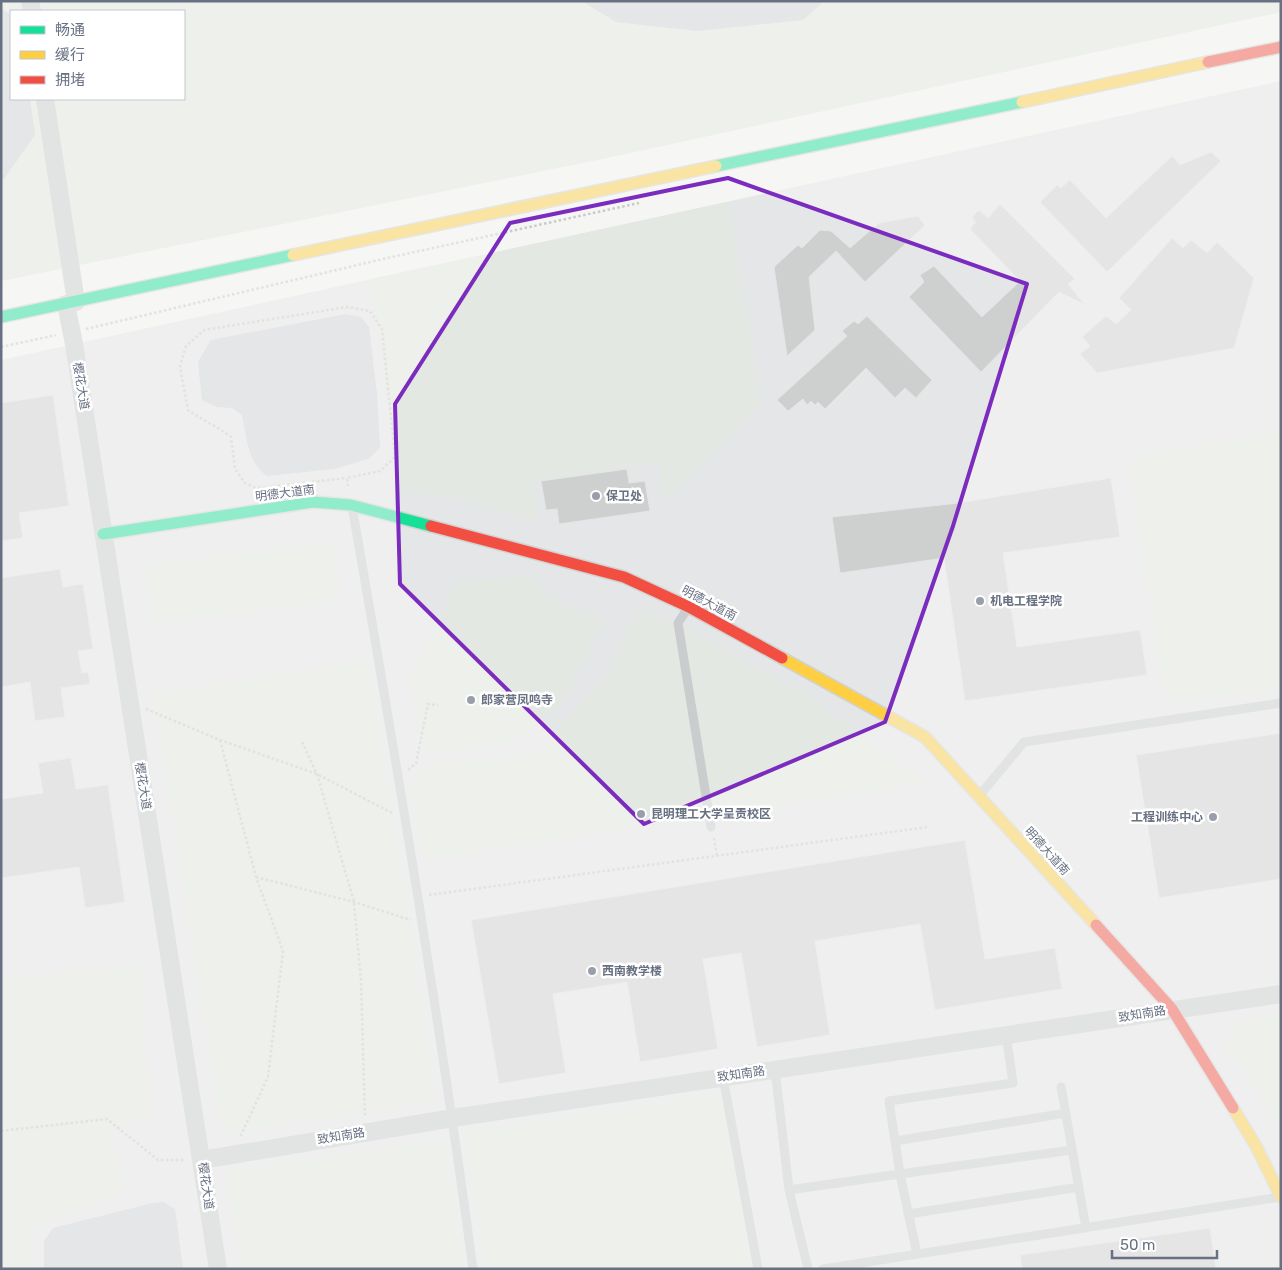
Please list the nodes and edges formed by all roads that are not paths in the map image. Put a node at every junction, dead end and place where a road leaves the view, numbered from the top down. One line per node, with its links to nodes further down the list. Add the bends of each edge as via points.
1 (1281, 47): 3 (street)
2 (45, 100): 3 (street, 樱花大道)
3 (71, 303): 4 (street); 6 (street, 樱花大道, via 71,332)
4 (1, 317)
5 (351, 505): 6 (street, 明德大道南, via 313,502); 7 (street, 明德大道南, via 624,577); 18 (lane, via 399,777)
6 (103, 534): 21 (street, 樱花大道)
7 (689, 607): 9 (street, 明德大道南, via 926,737); 10 (lane, via 678,623)
8 (1281, 703): 9 (lane, via 1024,742)
9 (978, 796): 12 (street, 明德大道南)
10 (712, 827)
11 (1281, 994): 12 (street, 致知南路)
12 (1172, 1009): 13 (street, 致知南路); 25 (street, 明德大道南, via 1256,1146)
13 (1006, 1034): 14 (street, 致知南路); 19 (lane, via 1013,1083 889,1101)
14 (775, 1069): 15 (street, 致知南路); 24 (lane)
15 (723, 1077): 18 (street, 致知南路); 31 (lane)
16 (1061, 1087): 17 (lane)
17 (1066, 1114): 19 (lane); 20 (lane)
18 (453, 1118): 21 (street, 致知南路); 30 (lane)
19 (895, 1141): 22 (lane)
20 (1072, 1150): 22 (lane); 23 (lane)
21 (202, 1160): 29 (street, 樱花大道)
22 (900, 1174): 24 (lane); 26 (lane)
23 (1079, 1187): 26 (lane); 27 (lane)
24 (789, 1190): 32 (lane)
25 (1281, 1197): 27 (lane)
26 (908, 1214): 28 (lane)
27 (1086, 1228): 28 (lane)
28 (917, 1254): 33 (lane)
29 (218, 1269)
30 (473, 1269)
31 (758, 1269)
32 (808, 1269)
33 (823, 1269)

